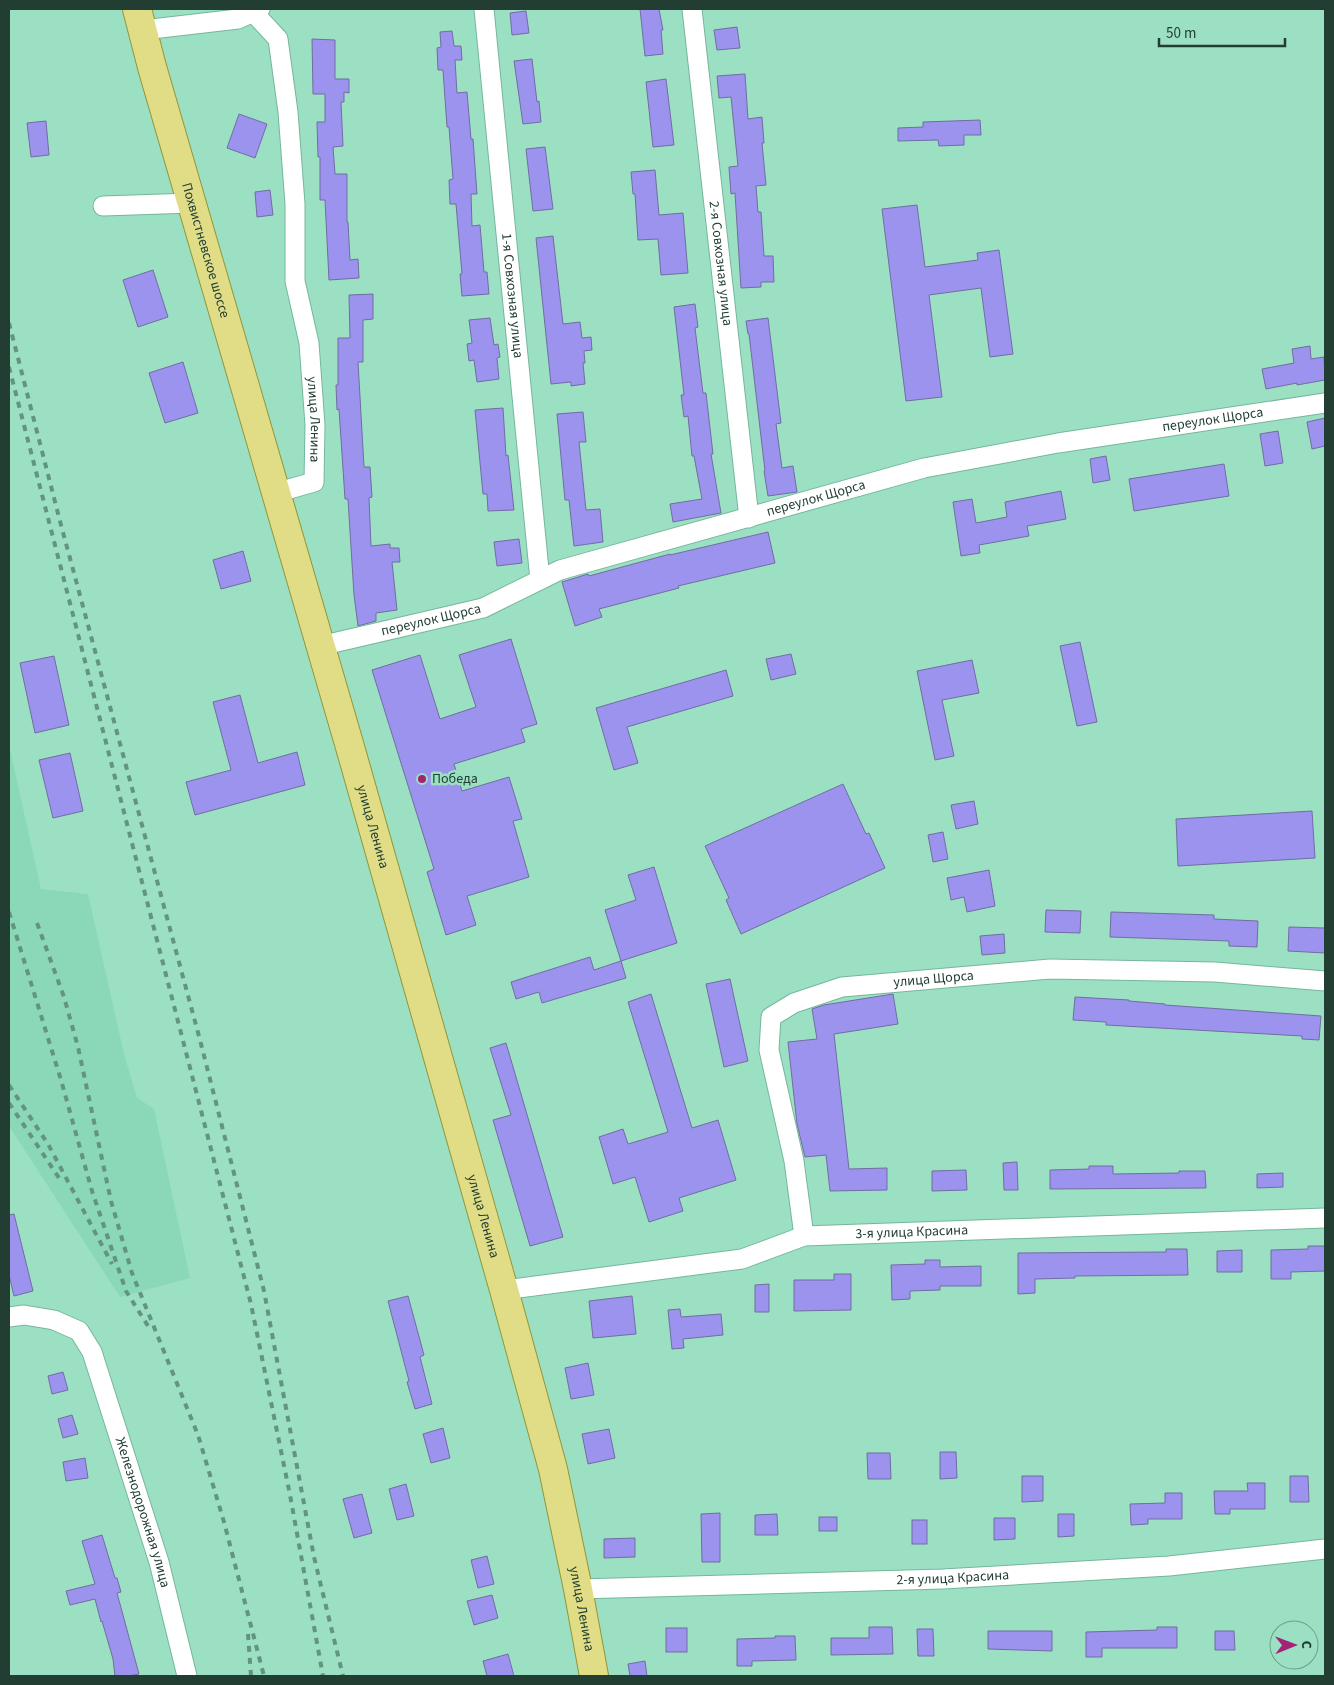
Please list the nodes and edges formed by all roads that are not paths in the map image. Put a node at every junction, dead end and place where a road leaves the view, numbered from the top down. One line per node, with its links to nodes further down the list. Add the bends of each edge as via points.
1 (484, 9): 10 (street, 1-я Совхозная улица)
2 (692, 9): 9 (street, 2-я Совхозная улица)
3 (257, 10): 4 (street, via 238,19); 8 (street, улица Ленина, via 278,39 294,195 295,281 309,343 315,425 314,482)
4 (140, 20): 5 (main road, Похвистневское шоссе)
5 (192, 203): 6 (street); 8 (main road, Похвистневское шоссе)
6 (103, 206)
7 (1325, 403): 9 (street, переулок Щорса, via 1058,443 924,468)
8 (275, 493): 11 (main road, улица Ленина)
9 (749, 518): 10 (street, переулок Щорса, via 560,570)
10 (540, 580): 11 (street, переулок Щорса, via 483,608)
11 (320, 646): 15 (main road, улица Ленина)
12 (1325, 982): 14 (street, улица Щорса, via 1215,972 1050,969 842,987 794,1003 771,1017 769,1050 794,1161)
13 (1325, 1218): 14 (street, 3-я улица Красина)
14 (804, 1236): 15 (street, 3-я улица Красина, via 742,1259)
15 (504, 1290): 18 (main road, улица Ленина, via 553,1469)
16 (9, 1317): 19 (street, Железнодорожная улица, via 24,1314 54,1320 79,1331 92,1352 159,1562)
17 (1325, 1549): 18 (street, 2-я улица Красина, via 1169,1566 953,1579)
18 (578, 1590): 20 (main road, улица Ленина)
19 (187, 1676)
20 (594, 1676)

